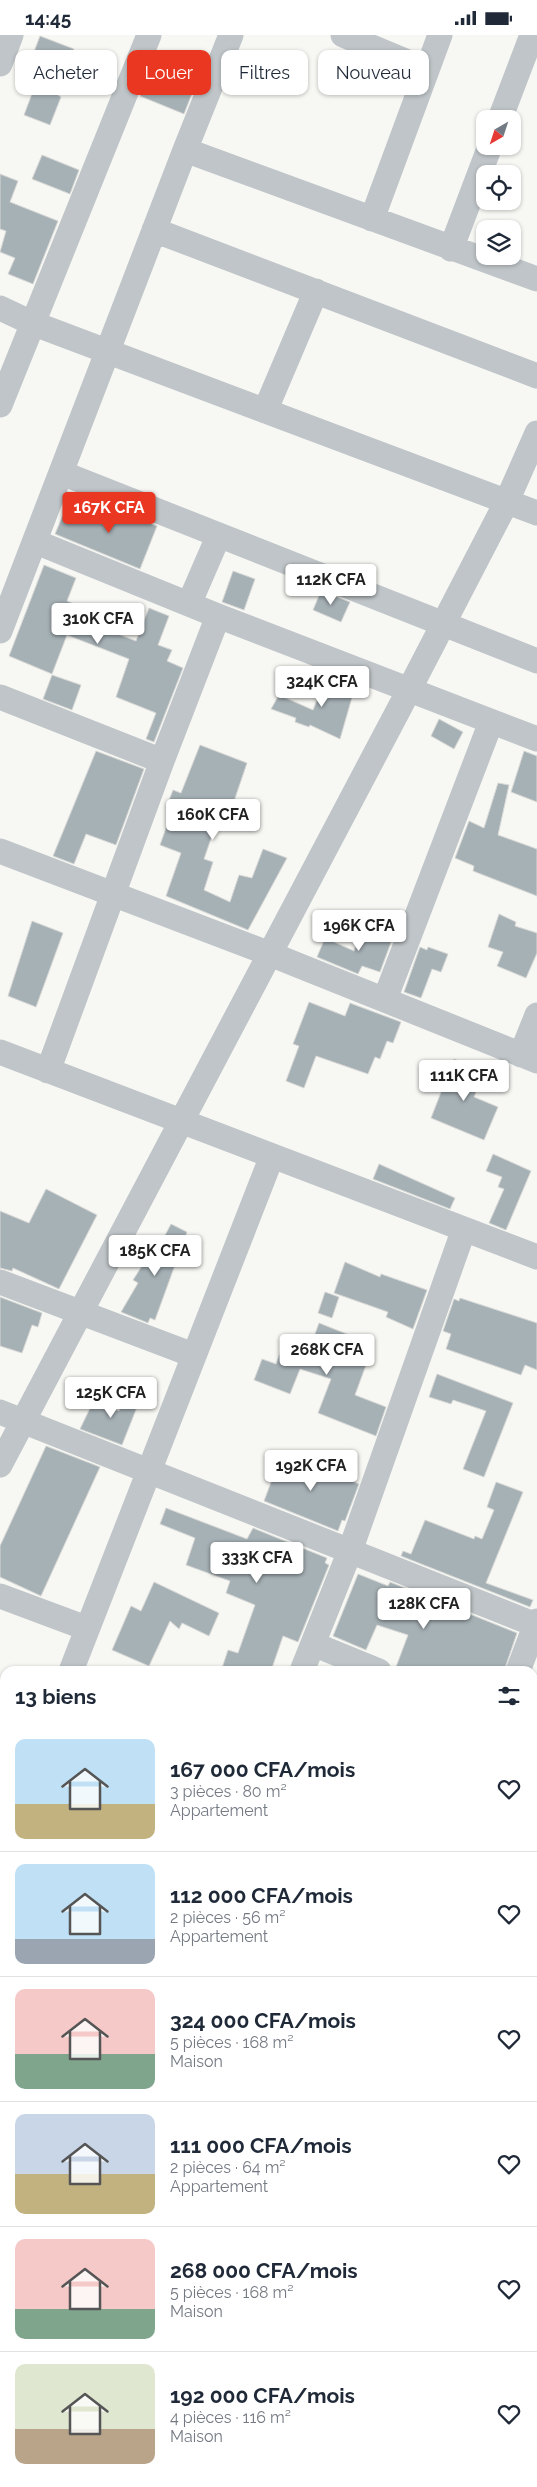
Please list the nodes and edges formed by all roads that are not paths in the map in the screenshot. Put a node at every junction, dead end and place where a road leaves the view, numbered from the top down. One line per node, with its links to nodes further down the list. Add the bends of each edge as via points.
1 (12, 35): 8 (street)
2 (149, 35): 20 (street)
3 (232, 35): 12 (street)
4 (343, 35): 7 (street)
5 (440, 35): 9 (street)
6 (532, 35): 11 (street)
7 (379, 50)
8 (0, 64)
9 (429, 67)
10 (419, 95): 14 (street)
11 (503, 110)
12 (185, 150): 14 (street); 15 (street)
13 (487, 155): 16 (street)
14 (372, 219): 16 (street)
15 (154, 230): 18 (street); 21 (street)
16 (451, 249): 17 (street)
17 (537, 279)
18 (316, 291): 22 (street); 24 (street)
19 (0, 308): 20 (street)
20 (32, 323): 21 (street); 23 (street)
21 (108, 351): 24 (street); 26 (street)
22 (537, 376)
23 (0, 405)
24 (265, 411): 27 (street)
25 (537, 433): 27 (street)
26 (62, 473): 29 (street); 30 (street)
27 (506, 501): 28 (street); 33 (street)
28 (537, 513)
29 (218, 537): 31 (street); 33 (street)
30 (36, 542): 31 (street); 34 (street)
31 (190, 604): 32 (street)
32 (218, 616): 36 (street); 40 (street)
33 (443, 625): 35 (street); 36 (street)
34 (0, 631)
35 (537, 661)
36 (409, 690): 38 (street); 43 (street)
37 (0, 697): 40 (street)
38 (491, 722): 39 (street); 44 (street)
39 (537, 739)
40 (162, 761): 42 (street)
41 (0, 851): 42 (street)
42 (113, 894): 43 (street); 48 (street)
43 (270, 954): 44 (street); 49 (street)
44 (385, 999): 47 (street)
45 (537, 1015): 47 (street)
46 (0, 1052): 48 (street)
47 (529, 1058)
48 (48, 1071): 49 (street)
49 (180, 1121): 50 (street); 54 (street)
50 (272, 1156): 51 (street); 55 (street)
51 (464, 1229): 52 (street); 60 (street)
52 (537, 1257)
53 (0, 1282): 54 (street)
54 (80, 1313): 55 (street); 57 (street)
55 (194, 1355): 59 (street)
56 (0, 1412): 57 (street)
57 (23, 1421): 58 (street); 59 (street)
58 (0, 1465)
59 (148, 1471): 60 (street); 63 (street)
60 (350, 1551): 62 (street); 64 (street)
61 (0, 1596): 63 (street)
62 (536, 1623): 68 (street)
63 (86, 1628): 65 (street)
64 (313, 1644): 66 (street); 67 (street)
65 (73, 1666)
66 (304, 1666)
67 (366, 1666)
68 (520, 1666)

